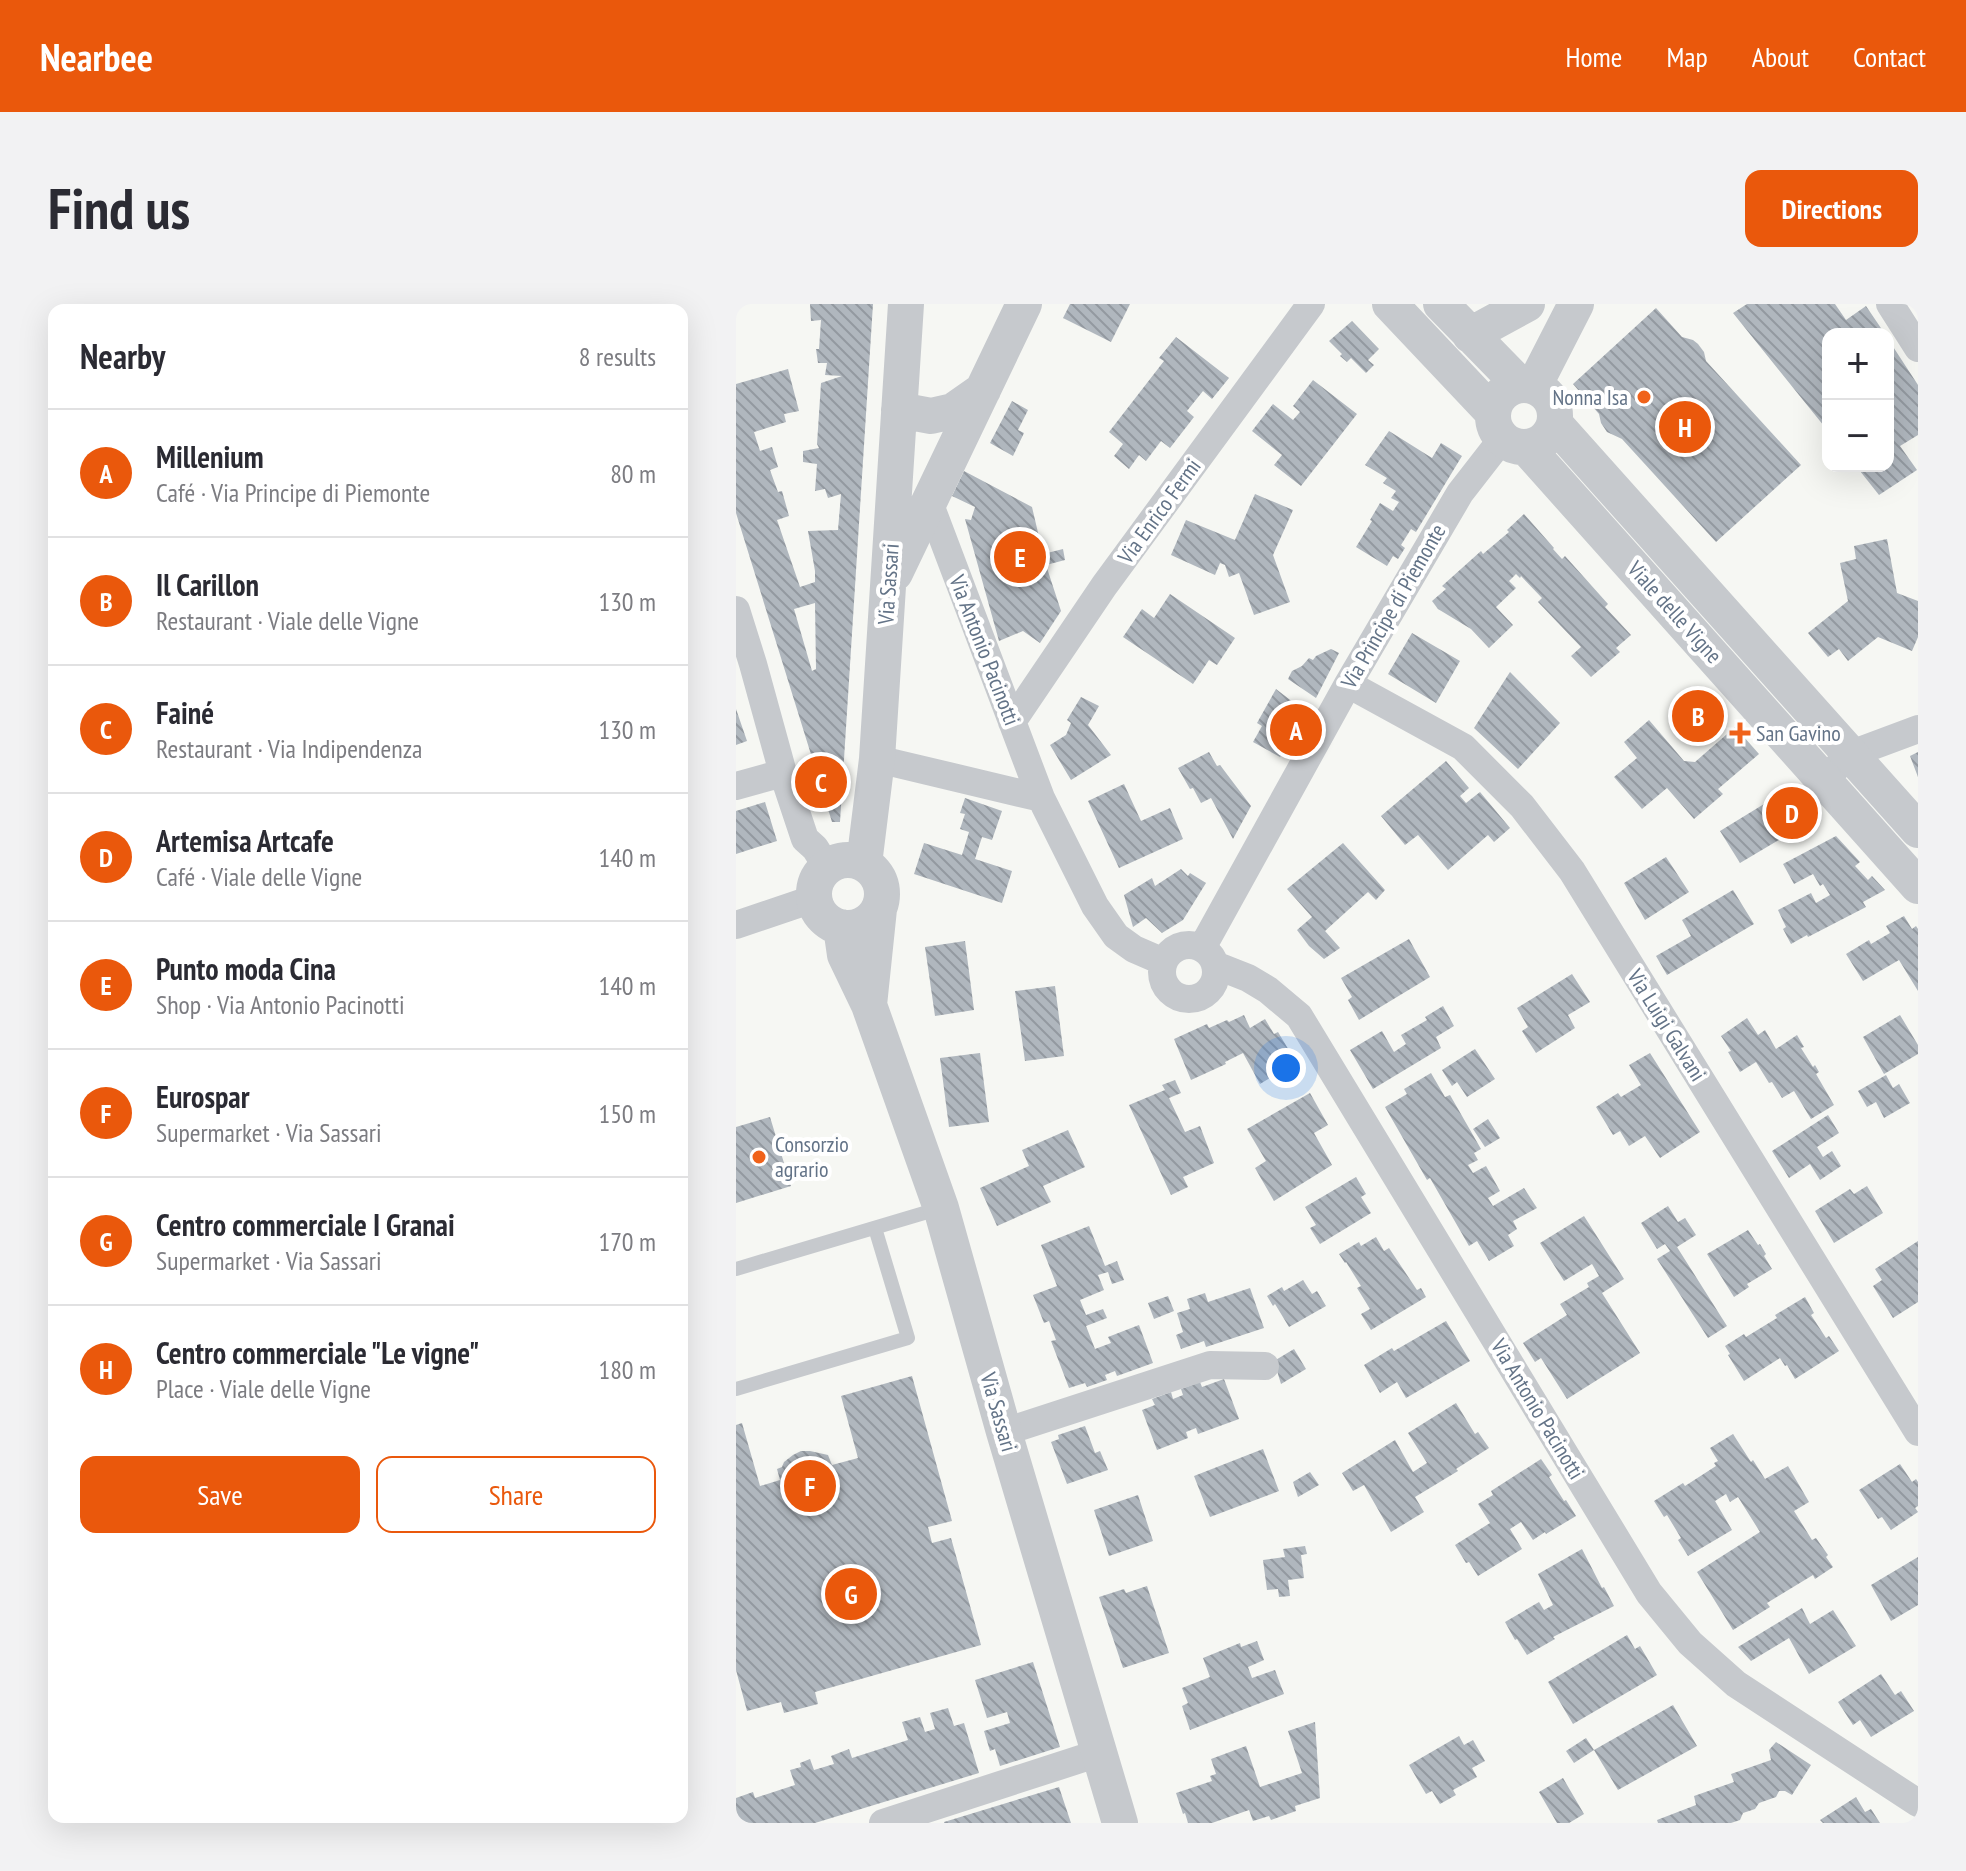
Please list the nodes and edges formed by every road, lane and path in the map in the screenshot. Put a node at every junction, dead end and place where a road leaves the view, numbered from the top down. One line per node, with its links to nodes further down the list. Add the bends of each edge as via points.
1 (906, 304): 13 (street, Via Sassari)
2 (1024, 304): 12 (street)
3 (1311, 304): 22 (street, Via Enrico Fermi, via 1104,586)
4 (1390, 304): 15 (street, Viale delle Vigne)
5 (1441, 304): 9 (street)
6 (1527, 304): 9 (street)
7 (1576, 304): 11 (street)
8 (1890, 304): 10 (street)
9 (1470, 335): 11 (street)
10 (1918, 348)
11 (1527, 386): 14 (street, via 1549,397); 15 (street, via 1510,388 1495,403)
12 (983, 390): 13 (street, via 953,411 931,416); 17 (street)
13 (899, 410): 16 (street, Via Sassari)
14 (1555, 424): 15 (street, via 1536,446); 24 (street, Viale delle Vigne)
15 (1507, 433): 21 (street, Via Principe di Piemonte, via 1460,493); 27 (street, Viale delle Vigne)
16 (893, 498): 17 (street); 18 (street, Via Sassari)
17 (929, 502): 18 (street); 22 (street, Via Antonio Pacinotti)
18 (888, 589): 25 (street, Via Sassari)
19 (736, 610): 20 (street)
20 (744, 666): 26 (street)
21 (1348, 684): 37 (street, Via Principe di Piemonte); 46 (street, Via Luigi Galvani, via 1463,747 1522,806 1572,871)
22 (1012, 722): 29 (street, Via Antonio Pacinotti)
23 (1918, 729): 24 (street)
24 (1851, 754): 27 (street); 30 (street, Viale delle Vigne)
25 (877, 759): 29 (street); 31 (street, Via Sassari)
26 (783, 773): 28 (street); 32 (street, via 805,839)
27 (1823, 779): 33 (street, Viale delle Vigne)
28 (736, 786)
29 (1041, 798): 38 (street, Via Antonio Pacinotti, via 1095,906 1116,936)
30 (1918, 830)
31 (864, 864): 32 (street, via 846,860); 34 (street, Via Sassari, via 882,888)
32 (827, 867): 35 (street, Via Sassari, via 814,897)
33 (1918, 886)
34 (879, 909): 35 (street, via 853,928); 39 (street, Via Sassari)
35 (829, 918): 36 (street, via 804,902); 39 (street, Via Sassari)
36 (736, 925)
37 (1208, 957): 38 (street, via 1184,945); 38 (street, via 1213,983 1192,999 1167,988); 48 (street, Via Antonio Pacinotti, via 1268,990 1299,1016 1649,1593 1690,1643 1736,1684)
38 (1164, 962)
39 (869, 1005): 40 (street, Via Sassari)
40 (941, 1208): 41 (lane); 45 (street, Via Sassari)
41 (875, 1228): 42 (lane); 44 (lane, via 908,1338)
42 (736, 1269)
43 (1265, 1366): 45 (street, via 1210,1365)
44 (736, 1389)
45 (1004, 1432): 47 (street, Via Sassari)
46 (1918, 1432)
47 (1099, 1753): 49 (street); 50 (street, Via Sassari)
48 (1918, 1803)
49 (883, 1823)
50 (1120, 1823)

